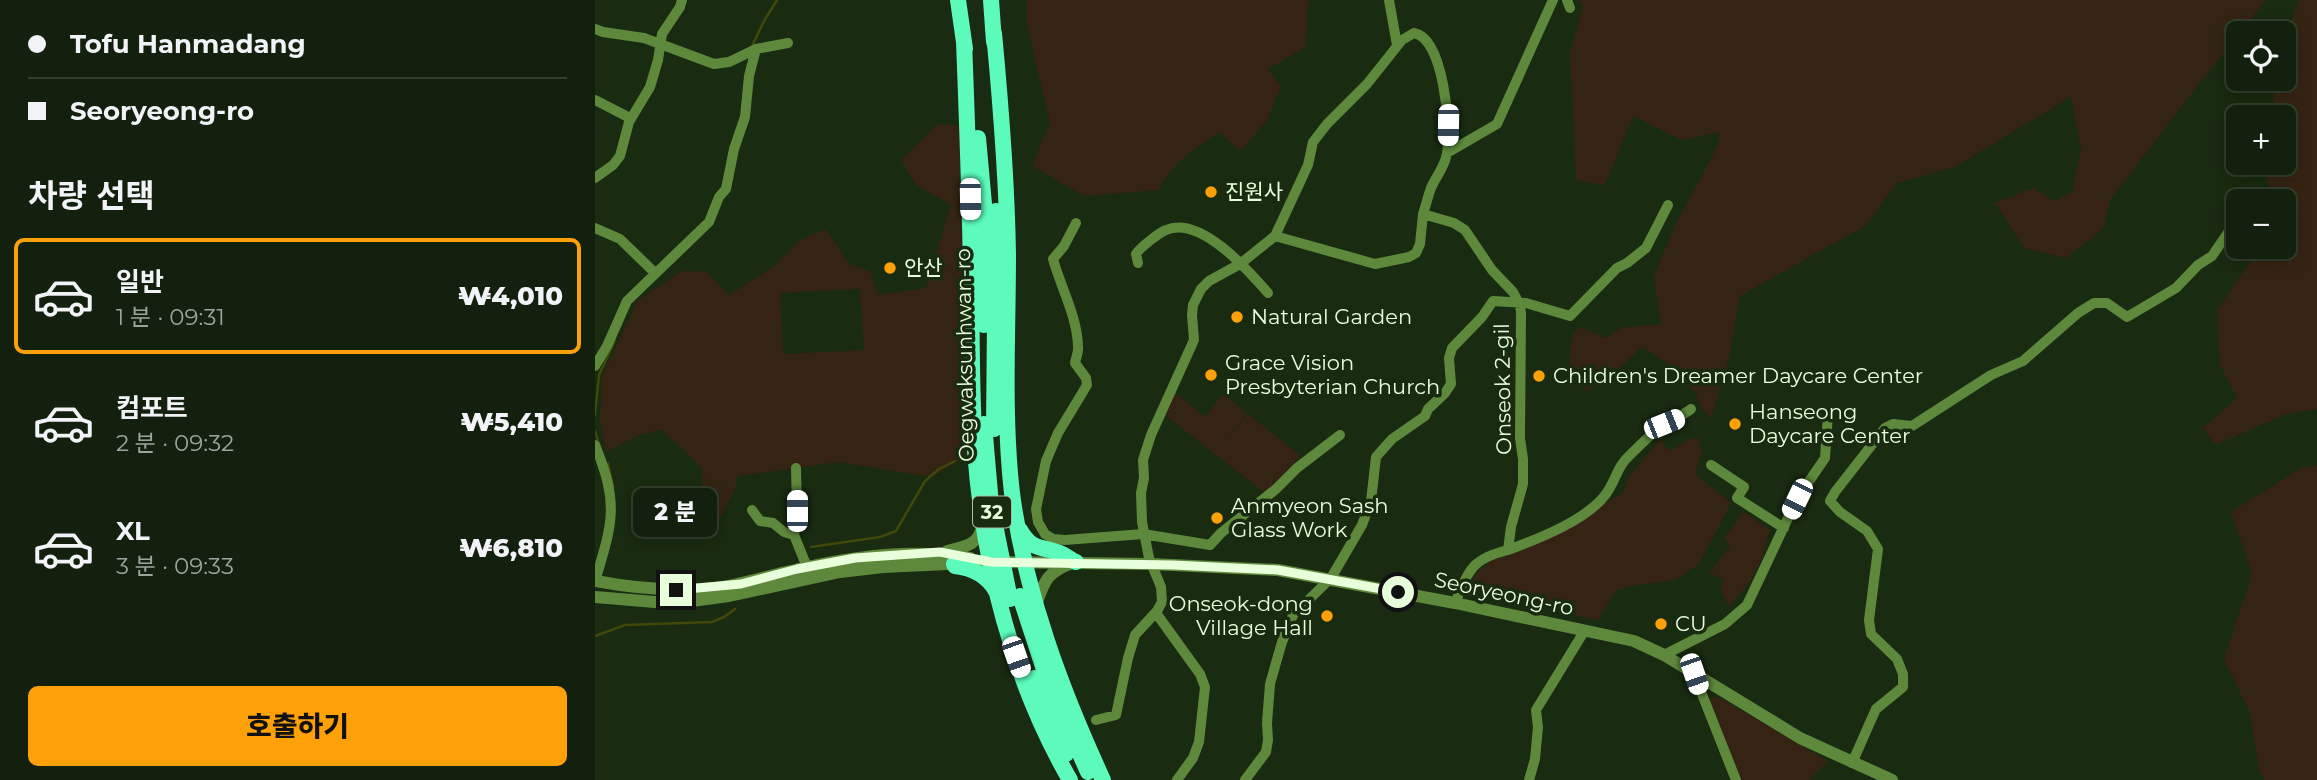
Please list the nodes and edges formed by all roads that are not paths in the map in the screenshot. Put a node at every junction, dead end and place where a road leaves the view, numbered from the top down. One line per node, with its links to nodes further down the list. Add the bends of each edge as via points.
1 (682, 0): 10 (street)
2 (958, 0): 8 (highway, Oegwaksunhwan-ro / 32)
3 (991, 0): 7 (highway, Oegwaksunhwan-ro / 32)
4 (1389, 0): 11 (street)
5 (1553, 0): 15 (street, via 1497,124)
6 (595, 29): 10 (street)
7 (994, 33): 31 (highway, Oegwaksunhwan-ro / 32, via 996,205); 38 (highway, via 1005,165 1007,409)
8 (964, 41): 31 (highway, Oegwaksunhwan-ro / 32, via 984,204); 37 (highway, via 975,449)
9 (788, 43): 12 (street)
10 (659, 45): 12 (street, via 716,65); 14 (street, via 650,87)
11 (1397, 45): 15 (street, via 1416,33 1431,47 1445,94); 21 (street, via 1313,142 1308,164)
12 (756, 49): 25 (street, via 726,189 709,222)
13 (595, 100): 14 (street)
14 (630, 118): 16 (street, via 619,158)
15 (1447, 153): 18 (street)
16 (595, 178)
17 (1668, 205): 27 (street, via 1646,248 1617,268 1570,316)
18 (1423, 214): 21 (street, via 1416,253 1375,264); 27 (street, Onseok 2-gil, via 1465,230)
19 (1076, 223): 40 (street, via 1053,259 1076,332 1076,364 1087,386 1046,461 1036,517 1045,534 1058,540)
20 (595, 228): 25 (street, via 620,239)
21 (1275, 236): 24 (street)
22 (2226, 236): 61 (street, via 2212,256 2176,288 2127,317 2107,303 2094,303 2023,361 1991,374 1912,426 1885,428 1835,492 1830,501 1867,531 1878,549 1871,634 1897,659 1903,674 1903,687 1876,709)
23 (1138, 263): 24 (street, via 1136,254 1148,242 1166,229 1182,228 1205,234)
24 (1240, 264): 26 (street); 40 (street, via 1205,284 1193,305 1194,340 1143,460)
25 (655, 273): 28 (street, via 627,301)
26 (1268, 293)
27 (1519, 303): 42 (street, Onseok 2-gil, via 1523,484); 49 (street, via 1490,302 1452,348 1451,384 1445,393 1425,416 1380,451 1362,525)
28 (595, 366)
29 (1691, 409): 42 (street, via 1664,424 1630,454 1595,506 1551,533)
30 (1828, 414): 39 (street, via 1825,458)
31 (989, 427): 53 (highway, Oegwaksunhwan-ro / 32, bridge, via 991,505)
32 (1340, 435): 40 (street, via 1210,545)
33 (595, 445): 50 (street, via 611,502 610,529)
34 (1711, 465): 39 (street, via 1744,488 1737,499)
35 (796, 468): 41 (street)
36 (752, 510): 41 (street, via 760,521)
37 (984, 518): 43 (street, via 975,541); 45 (highway)
38 (1018, 525): 44 (highway); 46 (highway, via 1031,544)
39 (1784, 528): 58 (street, via 1743,610)
40 (1143, 534): 47 (street)
41 (794, 535): 48 (street)
42 (1509, 550): 54 (street, via 1477,562)
43 (945, 560): 45 (street, Seoryeong-ro); 48 (street, Seoryeong-ro, via 877,556); 51 (street, Seoryeong-ro, via 840,572 704,600 667,603); 53 (highway, via 983,576)
44 (1025, 561): 45 (street, Seoryeong-ro); 46 (street, Seoryeong-ro); 55 (highway)
45 (991, 562): 53 (highway)
46 (1076, 562): 47 (street, Seoryeong-ro); 55 (street, via 1049,577)
47 (1151, 564): 49 (street, Seoryeong-ro, via 1278,570); 56 (street, via 1163,597)
48 (807, 567): 51 (street, Seoryeong-ro, via 719,587)
49 (1331, 578): 54 (street, Seoryeong-ro); 69 (street, via 1293,615 1270,684 1266,752)
50 (595, 581): 51 (street, Seoryeong-ro)
51 (629, 594): 52 (street, Seoryeong-ro)
52 (595, 597)
53 (1010, 598): 63 (highway, via 1009,634 1030,700); 64 (highway, Oegwaksunhwan-ro / 32, via 1035,680); 65 (highway, Oegwaksunhwan-ro / 32)
54 (1455, 603): 57 (street, Seoryeong-ro)
55 (1036, 605): 66 (highway, via 1064,691)
56 (1156, 613): 60 (street, via 1135,635 1116,715); 62 (street, via 1205,687 1199,743)
57 (1585, 630): 58 (street, Seoryeong-ro, via 1634,641); 70 (street, via 1536,710 1535,759)
58 (1664, 655): 59 (street, Seoryeong-ro)
59 (1694, 674): 61 (street, Seoryeong-ro); 71 (street)
60 (1096, 720)
61 (1852, 763): 72 (street, Seoryeong-ro)
62 (1186, 768): 67 (street); 68 (street)
63 (1070, 780)
64 (1080, 780)
65 (1093, 780)
66 (1103, 780)
67 (1177, 780)
68 (1188, 780)
69 (1245, 780)
70 (1529, 780)
71 (1736, 780)
72 (1892, 780)

